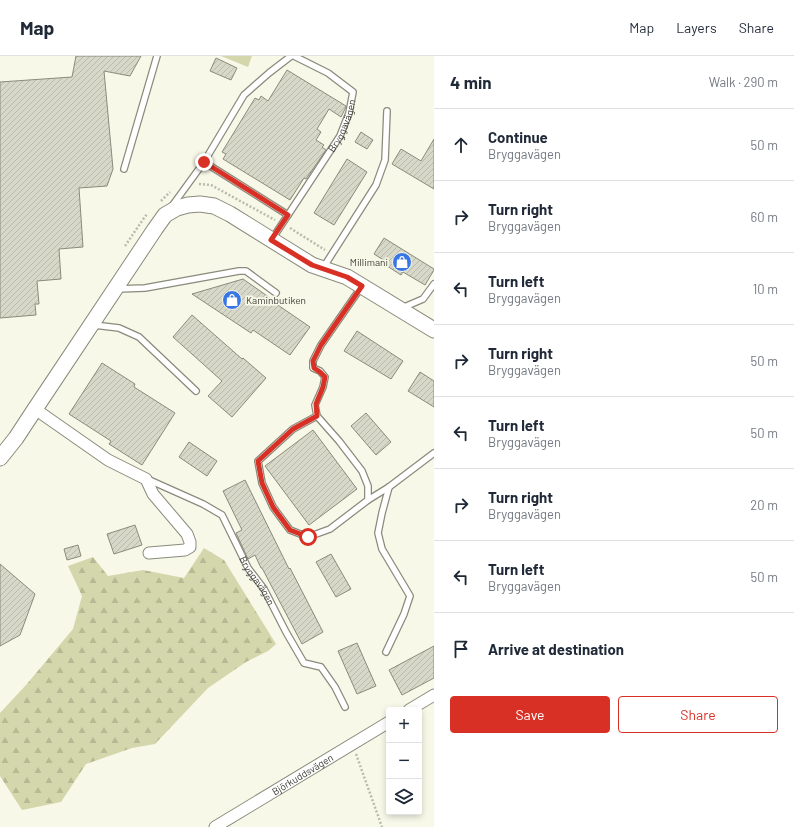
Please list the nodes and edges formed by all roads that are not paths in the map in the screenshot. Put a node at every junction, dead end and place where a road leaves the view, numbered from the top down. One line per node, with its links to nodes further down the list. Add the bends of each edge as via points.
1 (157, 56): 5 (lane)
2 (293, 56): 4 (lane, Bryggavägen, via 244,95); 7 (lane, Bryggavägen, via 328,73 353,92 340,136)
3 (387, 111): 9 (lane, via 385,160 376,185)
4 (204, 162): 6 (lane, Bryggavägen); 7 (lane)
5 (124, 169)
6 (165, 215): 8 (main road, Bryggavägen, via 188,205 214,206); 12 (main road, Bryggavägen)
7 (288, 215): 8 (lane, Bryggavägen)
8 (271, 240): 9 (main road, Bryggavägen, via 312,265)
9 (323, 268): 11 (main road, Bryggavägen)
10 (434, 284): 14 (lane, via 423,300)
11 (362, 286): 14 (main road, Bryggavägen); 19 (lane, via 321,345 313,361 314,368 325,377 316,404)
12 (115, 289): 13 (lane, via 146,288 246,271); 15 (main road, Bryggavägen)
13 (276, 293)
14 (400, 309): 16 (main road, Bryggavägen)
15 (92, 324): 17 (lane, via 119,328 139,337); 18 (main road, Bryggavägen)
16 (434, 330)
17 (196, 390)
18 (36, 409): 21 (main road, Bryggavägen); 22 (street, Bryggavägen, via 108,460)
19 (317, 416): 24 (lane, via 362,471 368,486); 24 (lane, via 293,429 258,461 262,483 273,507 290,530 308,537 330,529)
20 (434, 453): 23 (lane)
21 (0, 458)
22 (146, 479): 25 (street, via 153,494 187,534 190,542 190,547 184,550); 28 (lane, Bryggavägen, via 222,515 248,568 264,589 304,663 321,667 335,686)
23 (389, 487): 24 (lane); 26 (lane, via 378,533 382,549 410,596)
24 (368, 500)
25 (149, 552)
26 (386, 652)
27 (434, 695): 29 (street)
28 (345, 707)
29 (414, 707)
30 (386, 724): 31 (street, Björkuddsvägen)
31 (215, 827)

